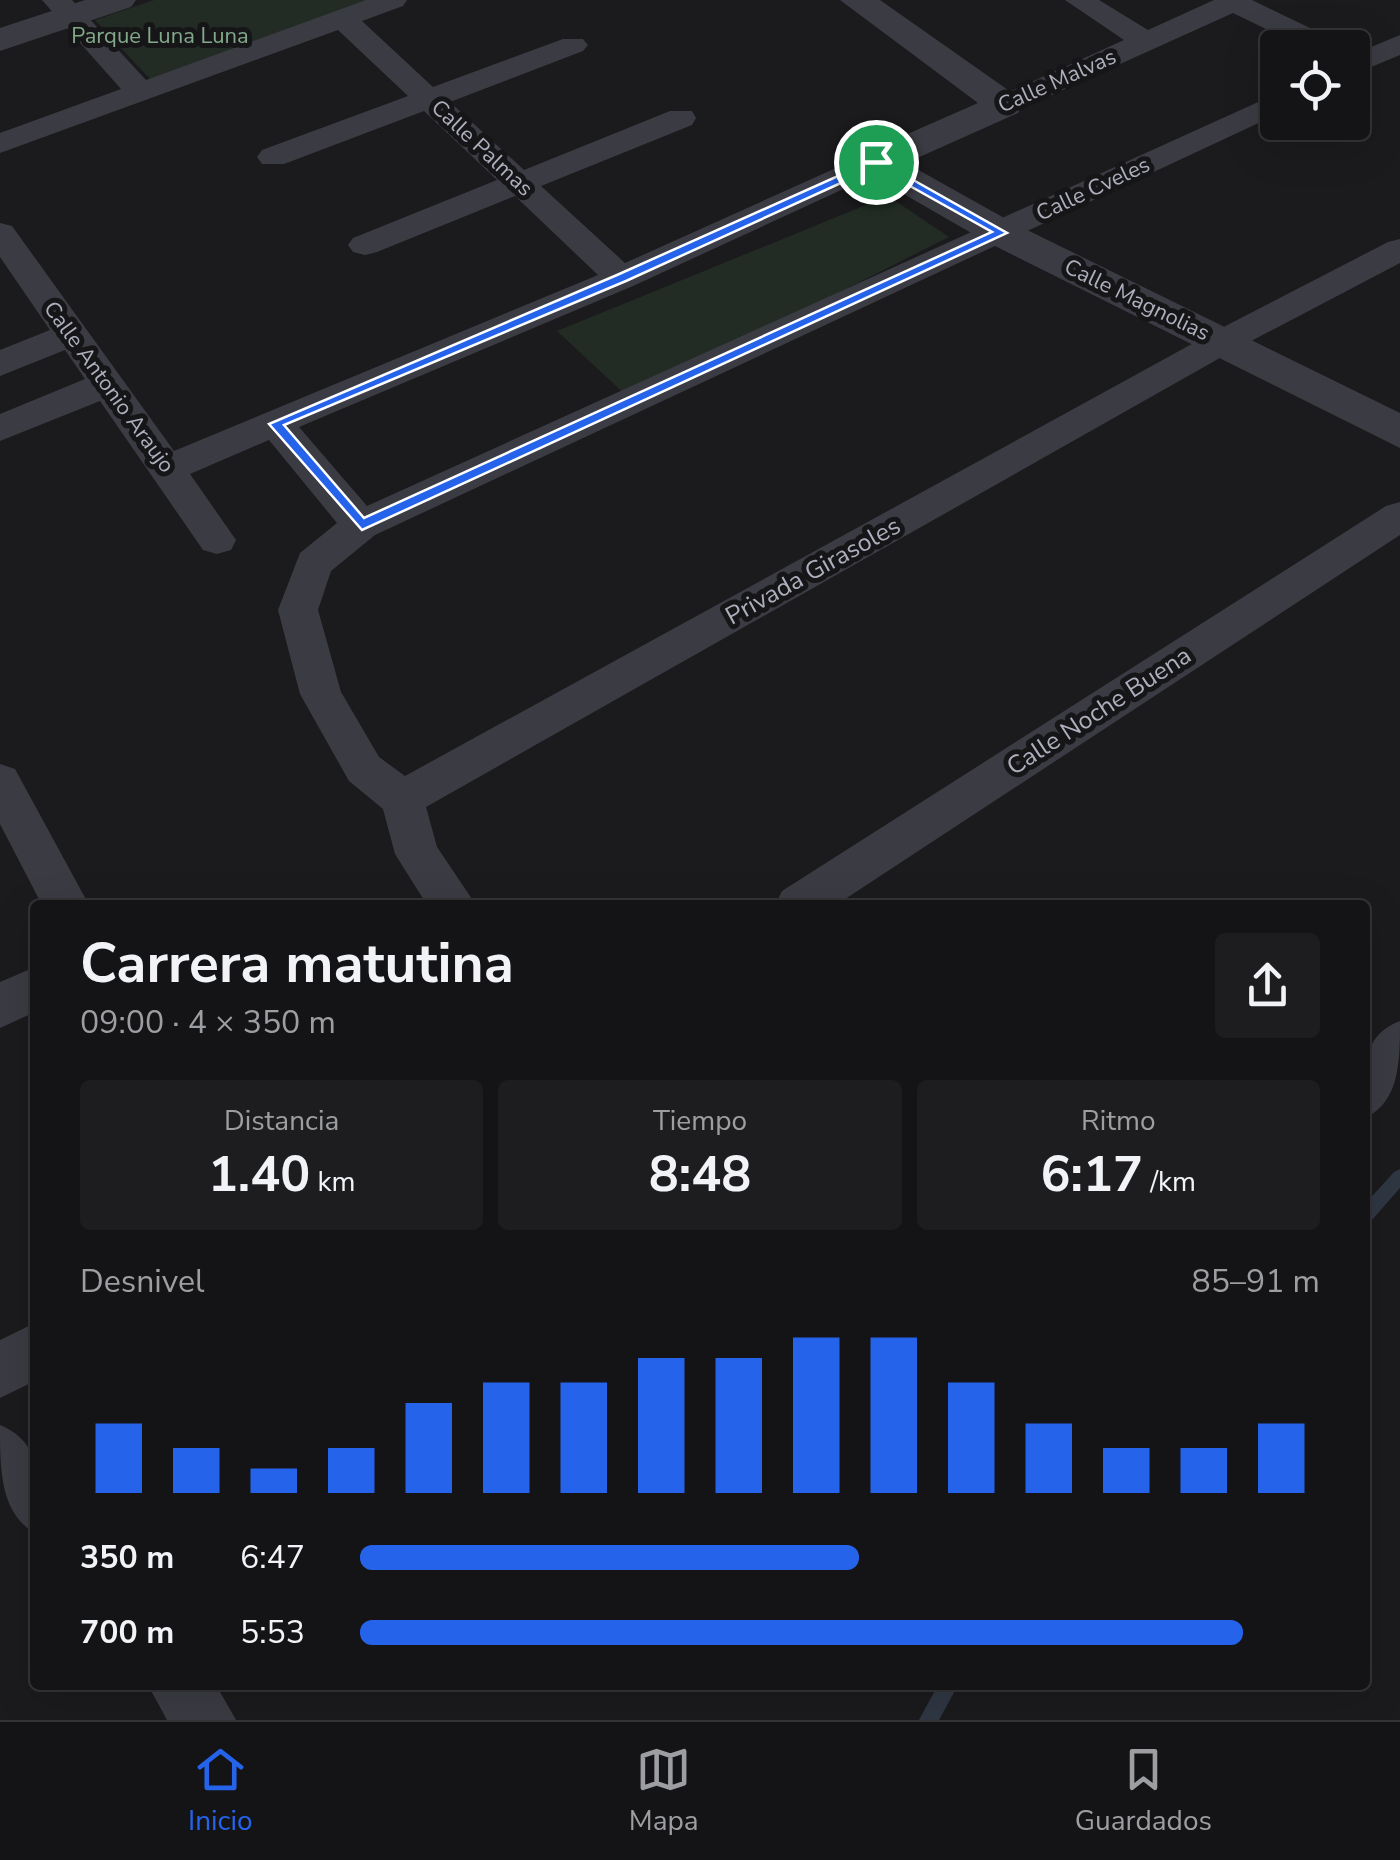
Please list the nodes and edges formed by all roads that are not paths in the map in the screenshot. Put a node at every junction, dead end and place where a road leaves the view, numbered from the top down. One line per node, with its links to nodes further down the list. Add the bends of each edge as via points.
1 (119, 0): 6 (street)
2 (393, 0): 7 (street)
3 (857, 0): 18 (street)
4 (1079, 0): 10 (street)
5 (1235, 1): 8 (street); 10 (street, Calle Malvas)
6 (64, 8): 9 (street); 16 (street)
7 (342, 18): 16 (street); 17 (street, Calle Palmas)
8 (1293, 30)
9 (0, 40)
10 (1146, 41): 18 (street, Calle Malvas)
11 (1400, 44): 13 (street)
12 (574, 45): 17 (street)
13 (1370, 56)
14 (1370, 68): 15 (street)
15 (1400, 79)
16 (140, 92): 21 (street)
17 (428, 98): 22 (street); 24 (street, Calle Palmas)
18 (1006, 105): 23 (street, Calle Malvas)
19 (1260, 111): 25 (street, Calle Cveles)
20 (681, 118): 24 (street)
21 (0, 144)
22 (273, 157)
23 (876, 162): 25 (street, Calle Magnolias); 29 (street)
24 (521, 184): 27 (street); 29 (street, Calle Palmas)
25 (1001, 233): 31 (street, Calle Magnolias); 39 (street, Calle Cveles)
26 (0, 234): 30 (street, Calle Antonio Araujo)
27 (365, 245)
28 (1400, 249): 31 (street, Privada Girasoles)
29 (621, 278): 34 (street)
30 (70, 335): 32 (street); 33 (street, Calle Antonio Araujo)
31 (1222, 342): 36 (street, Calle Magnolias); 42 (street, Privada Girasoles)
32 (0, 364)
33 (104, 385): 35 (street); 37 (street, Calle Antonio Araujo)
34 (275, 424): 37 (street); 39 (street)
35 (0, 428)
36 (1400, 432)
37 (168, 468): 40 (street, Calle Antonio Araujo)
38 (1400, 516): 45 (street, Calle Noche Buena)
39 (362, 525): 42 (street, Calle Cveles, via 314,563 298,610 321,694 364,769)
40 (217, 540)
41 (0, 782): 43 (street)
42 (402, 799): 44 (street, via 417,854)
43 (63, 900)
44 (450, 900)
45 (806, 900)
46 (30, 991): 47 (street)
47 (0, 1006)
48 (30, 1353): 49 (street)
49 (0, 1370)
50 (182, 1690): 51 (street)
51 (205, 1720)

